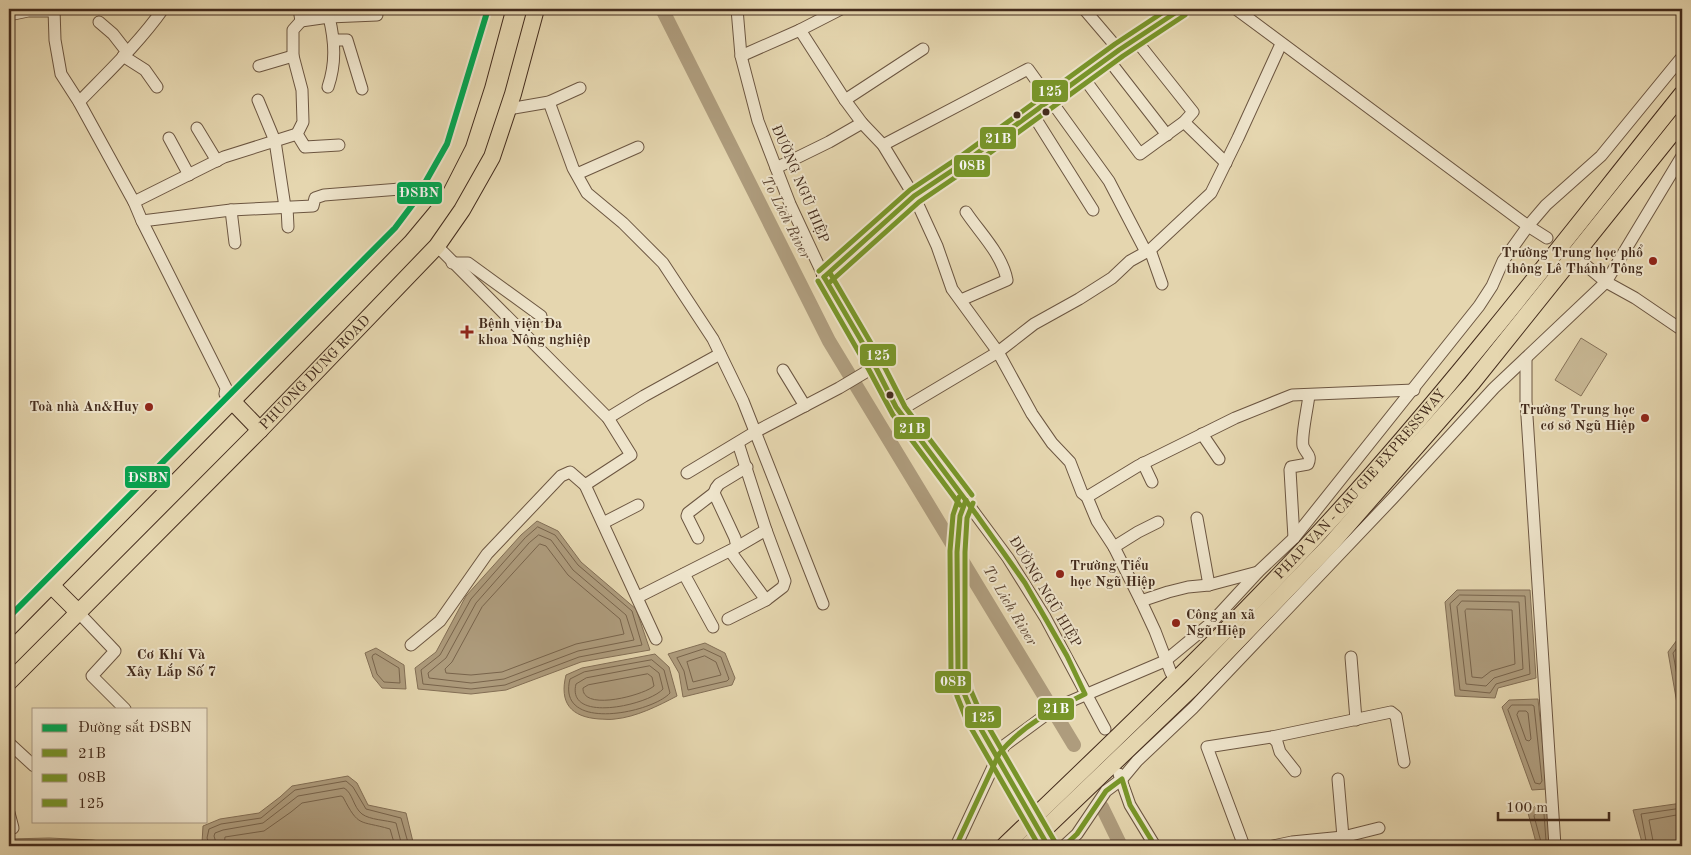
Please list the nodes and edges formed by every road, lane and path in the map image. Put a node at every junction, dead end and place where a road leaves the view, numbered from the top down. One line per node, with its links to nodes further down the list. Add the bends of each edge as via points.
1 (163, 9): 21 (street)
2 (299, 9): 14 (street)
3 (497, 9): 86 (highway, via 458,142 434,189 399,231)
4 (536, 9): 38 (highway, PHUONG DUNG ROAD)
5 (737, 9): 24 (street, ĐƯỜNG NGŨ HIỆP)
6 (841, 9): 16 (street)
7 (1084, 9): 22 (street)
8 (1181, 9): 17 (main road)
9 (1236, 9): 19 (street)
10 (54, 10): 11 (street); 36 (street, via 61,74)
11 (9, 15)
12 (376, 15): 13 (street)
13 (329, 17): 14 (street); 18 (street)
14 (301, 21): 23 (street, via 293,30)
15 (98, 22): 21 (street, via 113,34)
16 (800, 30): 24 (street); 35 (street)
17 (1136, 39): 22 (main road); 41 (street, via 1193,112)
18 (334, 40): 29 (street); 31 (street, via 347,40)
19 (1281, 44): 53 (street); 65 (street)
20 (922, 49): 35 (street)
21 (125, 54): 28 (street, via 145,70); 36 (street)
22 (1114, 54): 27 (main road); 45 (street)
23 (293, 56): 26 (street); 44 (street, via 302,90 303,122)
24 (741, 56): 54 (street, ĐƯỜNG NGŨ HIỆP, via 758,121)
25 (1682, 57): 65 (street, via 1601,156 1546,205)
26 (259, 66)
27 (1084, 76): 33 (main road); 45 (street, via 1140,154)
28 (157, 87)
29 (328, 87)
30 (580, 88): 37 (street)
31 (362, 89)
32 (1682, 94): 146 (highway, PHAP VAN - CAU GIE EXPRESSWAY, via 1459,373 1373,474 1181,677)
33 (1050, 99): 39 (main road); 49 (street, via 1028,69); 70 (street, via 1110,181)
34 (258, 100): 47 (street)
35 (845, 100): 42 (street)
36 (79, 102): 59 (street)
37 (549, 102): 38 (street); 55 (street)
38 (508, 109): 69 (highway, PHUONG DUNG ROAD, via 492,157)
39 (1032, 114): 58 (main road); 62 (street)
40 (1682, 120): 147 (highway, PHAP VAN - CAU GIE EXPRESSWAY, via 1472,383 1344,530 1191,689)
41 (1184, 122): 45 (street); 53 (street)
42 (862, 123): 49 (street); 54 (street)
43 (197, 128): 52 (street)
44 (297, 134): 47 (street); 48 (street, via 305,147)
45 (1167, 135)
46 (168, 138): 56 (street)
47 (276, 141): 52 (street); 60 (street)
48 (339, 145)
49 (883, 145): 58 (street)
50 (638, 146): 55 (street)
51 (1682, 156): 74 (street)
52 (217, 161): 56 (street)
53 (1226, 163): 70 (street, via 1211,192)
54 (776, 168): 73 (street, ĐƯỜNG NGŨ HIỆP)
55 (577, 174): 80 (street, via 586,192 663,263)
56 (189, 175): 59 (street)
57 (400, 190): 60 (street, via 324,195 315,198 313,206)
58 (914, 196): 73 (main road); 76 (street, via 952,289)
59 (134, 202): 64 (street)
60 (286, 207): 61 (street); 66 (street)
61 (231, 210): 64 (street); 68 (street)
62 (1093, 210)
63 (966, 212): 76 (street, via 994,249 1007,280)
64 (142, 221): 86 (street, via 226,388 225,394)
65 (1528, 226): 67 (street); 84 (street, via 1479,306)
66 (288, 227)
67 (1548, 238)
68 (235, 243)
69 (437, 246): 71 (street); 90 (highway, PHUONG DUNG ROAD)
70 (1148, 251): 75 (street); 79 (street, via 1130,261 1096,289 1034,324)
71 (452, 262): 77 (street, via 468,263); 89 (street)
72 (1582, 263): 74 (street)
73 (824, 277): 82 (street, ĐƯỜNG NGŨ HIỆP)
74 (1606, 282): 78 (street); 81 (street)
75 (1162, 284)
76 (961, 300): 79 (street)
77 (540, 316)
78 (1682, 330)
79 (998, 352): 88 (street); 101 (street, via 1032,414 1070,462 1082,493)
80 (720, 354): 89 (street); 91 (street)
81 (1526, 358): 139 (street); 153 (street)
82 (872, 368): 87 (street); 88 (street, ĐƯỜNG NGŨ HIỆP)
83 (783, 370): 87 (street)
84 (1414, 390): 85 (street); 109 (street)
85 (1309, 395): 92 (street, via 1292,395); 109 (street, via 1304,446 1310,460 1308,464 1291,467 1290,470)
86 (232, 401): 90 (highway); 114 (highway)
87 (805, 406): 91 (street)
88 (899, 411): 102 (street, ĐƯỜNG NGŨ HIỆP)
89 (608, 418): 99 (street, via 631,455)
90 (260, 430): 120 (highway, PHUONG DUNG ROAD)
91 (755, 432): 93 (street); 119 (street)
92 (1202, 434): 94 (street); 95 (street)
93 (738, 443): 96 (street); 97 (street)
94 (1219, 459)
95 (1143, 463): 98 (street); 101 (street)
96 (747, 467): 100 (street, via 720,484); 107 (street)
97 (688, 473)
98 (1152, 482)
99 (585, 485): 106 (street); 125 (street, via 570,472 561,476 488,554 440,622)
100 (714, 493): 108 (street, via 688,513); 111 (street, via 735,538)
101 (1087, 497): 110 (street, via 1097,521)
102 (966, 500): 130 (street, ĐƯỜNG NGŨ HIỆP, via 1045,617); 148 (street, bridge, via 960,516 957,548 958,670 974,717)
103 (638, 505): 106 (street)
104 (1197, 518): 115 (street)
105 (1158, 522): 110 (street)
106 (603, 523): 116 (street)
107 (766, 530): 111 (street); 117 (street, via 785,581 783,587)
108 (698, 538)
109 (1294, 538): 112 (street)
110 (1114, 547): 118 (street)
111 (734, 549): 113 (street); 117 (street)
112 (1258, 572): 115 (street); 127 (street, via 1211,623)
113 (684, 574): 116 (street); 122 (street)
114 (51, 585): 120 (highway); 123 (highway)
115 (1209, 585): 118 (street, via 1188,587)
116 (638, 597): 124 (street)
117 (766, 600): 121 (street)
118 (1141, 602): 127 (street)
119 (823, 604)
120 (78, 612): 129 (highway, PHUONG DUNG ROAD); 131 (street, via 115,652 92,676)
121 (728, 619)
122 (713, 627)
123 (9, 628)
124 (656, 639)
125 (411, 645)
126 (1351, 657): 132 (street)
127 (1165, 661): 128 (street); 130 (street)
128 (1170, 673)
129 (9, 682)
130 (1085, 694): 133 (street, ĐƯỜNG NGŨ HIỆP); 145 (street, via 1047,714 1005,744)
131 (124, 708)
132 (1356, 720): 134 (street); 136 (street, via 1392,712 1396,716)
133 (1103, 731)
134 (1272, 737): 138 (street); 151 (street, via 1207,747)
135 (9, 743): 137 (street)
136 (1404, 762)
137 (32, 764)
138 (1295, 771)
139 (1121, 774): 149 (street); 150 (street, via 1130,805)
140 (1338, 779): 144 (street)
141 (9, 813): 142 (street)
142 (13, 828)
143 (1379, 828): 144 (street)
144 (1343, 837): 152 (street)
145 (956, 846)
146 (1004, 846)
147 (1026, 846)
148 (1048, 846)
149 (1065, 846)
150 (1155, 846)
151 (1244, 846)
152 (1273, 846)
153 (1556, 846)

